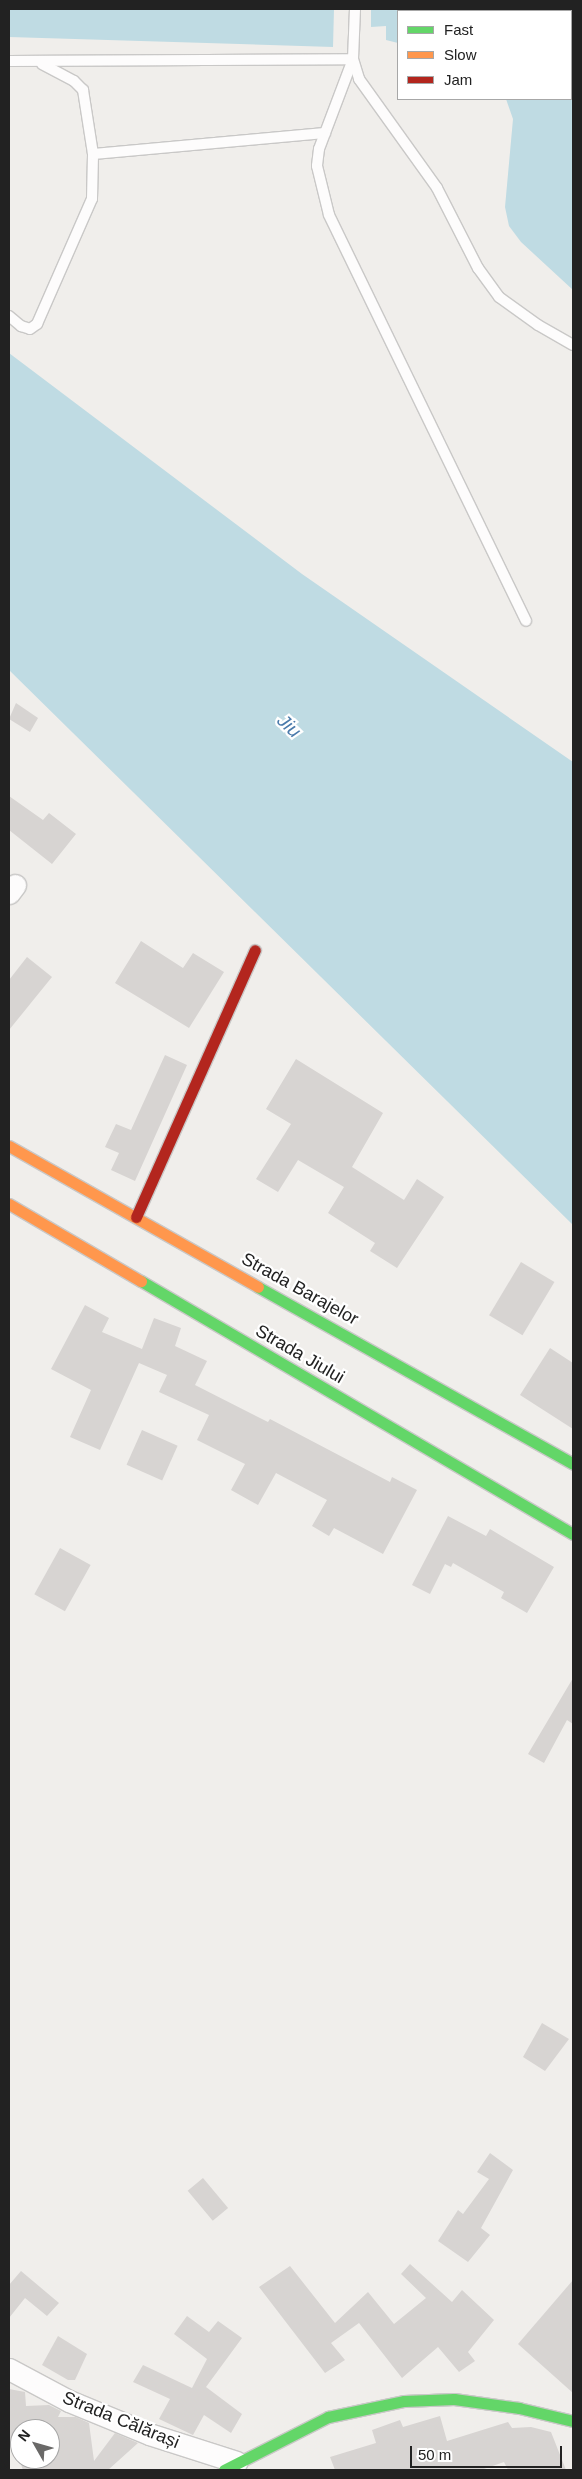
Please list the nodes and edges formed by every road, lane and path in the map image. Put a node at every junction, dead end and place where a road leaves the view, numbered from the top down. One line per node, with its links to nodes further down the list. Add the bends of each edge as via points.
1 (355, 9): 2 (lane)
2 (353, 59): 4 (lane); 5 (lane); 8 (lane, via 359,78 437,188 478,268 499,297)
3 (9, 61): 4 (lane)
4 (40, 62): 6 (lane, via 74,81 83,90)
5 (325, 133): 6 (lane); 9 (lane, via 317,166 329,216)
6 (93, 154): 7 (lane, via 92,199 36,324 30,329)
7 (9, 316)
8 (573, 345)
9 (526, 620)
10 (254, 950): 13 (street)
11 (9, 1146): 13 (street, Strada Barajelor)
12 (9, 1204): 15 (street, Strada Jiului)
13 (136, 1217): 14 (street, Strada Barajelor)
14 (573, 1464)
15 (573, 1534)
16 (9, 2369): 18 (street, Strada Călărași, via 69,2401)
17 (573, 2422): 18 (street, via 519,2408 454,2399 404,2401 328,2417)
18 (230, 2466)

